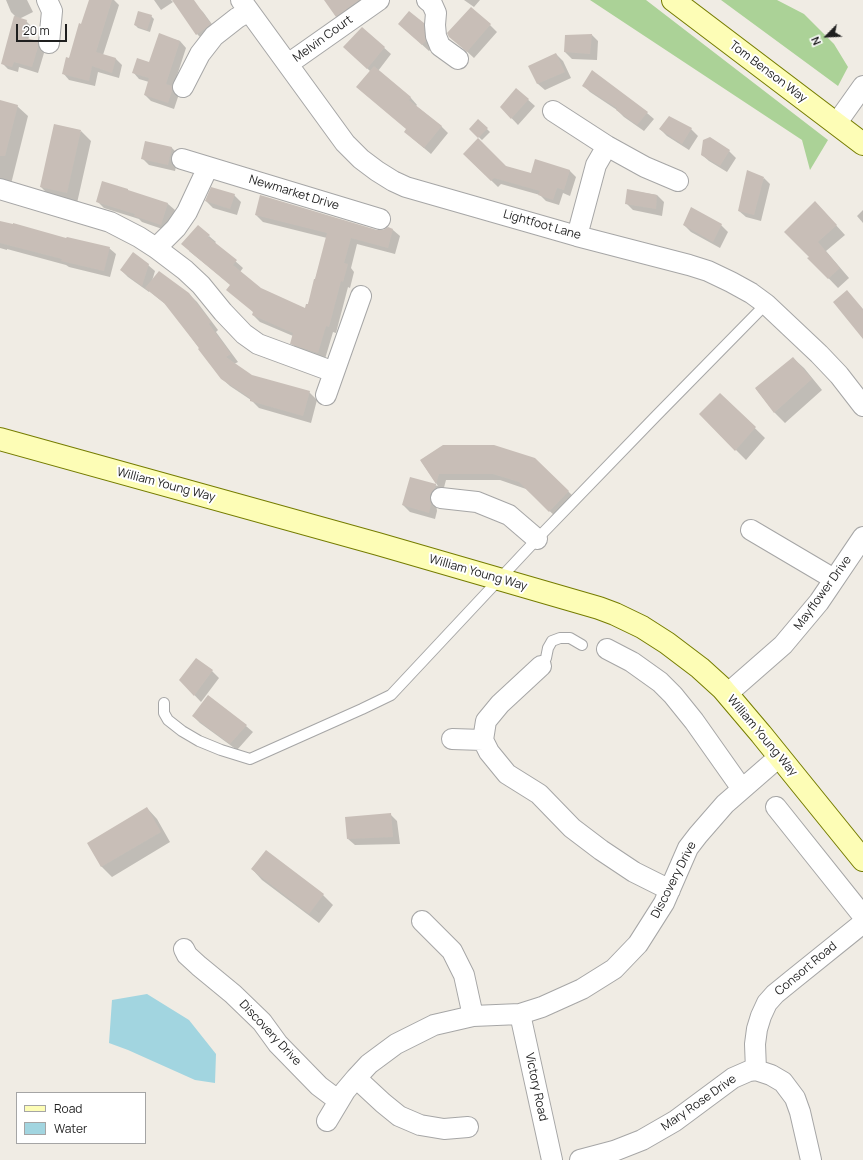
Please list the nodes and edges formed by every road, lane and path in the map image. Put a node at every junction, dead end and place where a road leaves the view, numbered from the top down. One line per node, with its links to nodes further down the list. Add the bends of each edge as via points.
1 (47, 0): 6 (street, via 52,11)
2 (379, 0): 8 (street, Melvin Court)
3 (427, 0): 7 (street, via 436,13 436,36 440,46)
4 (673, 0): 12 (main road, Tom Benson Way)
5 (245, 5): 8 (street, Lightfoot Lane); 10 (street, Lightfoot Lane, via 237,18 214,36 200,54)
6 (49, 43)
7 (458, 59)
8 (288, 64): 20 (street, Lightfoot Lane, via 345,143 361,159 393,181 406,187)
9 (863, 86): 12 (street)
10 (183, 87)
11 (553, 111): 14 (street)
12 (836, 124): 13 (main road, Tom Benson Way)
13 (863, 144)
14 (608, 146): 17 (street, via 645,167); 20 (street, via 596,165)
15 (182, 159): 16 (street, Newmarket Drive)
16 (208, 167): 19 (street, Newmarket Drive); 21 (street, via 187,212 176,228)
17 (678, 181)
18 (0, 189): 21 (street, via 110,222)
19 (380, 219)
20 (577, 236): 23 (street, Lightfoot Lane, via 708,271 751,293)
21 (156, 248): 24 (street, via 201,285 244,334 258,344)
22 (361, 296): 24 (street)
23 (766, 304): 26 (street, Lightfoot Lane, via 834,370); 31 (lane)
24 (334, 372): 25 (street)
25 (326, 395)
26 (863, 406)
27 (0, 440): 32 (main road, William Young Way)
28 (441, 498): 31 (street, via 477,502 510,515)
29 (751, 530): 33 (street)
30 (863, 537): 33 (street, Mayflower Drive)
31 (537, 539): 32 (lane)
32 (499, 580): 37 (main road, William Young Way, via 599,608 649,630 700,668); 38 (lane, via 391,694 250,760 199,741 182,731 168,720 164,713)
33 (834, 580): 37 (street, Mayflower Drive, via 783,645)
34 (582, 645): 36 (lane, via 570,638 552,641)
35 (606, 649): 42 (street, via 632,662 673,695)
36 (541, 666): 40 (street, via 500,704 486,721)
37 (727, 694): 41 (main road, William Young Way)
38 (164, 704)
39 (452, 739): 40 (street)
40 (483, 740): 45 (street, via 489,752 507,774 539,794 572,828 634,872)
41 (779, 757): 42 (street, Discovery Drive); 44 (main road, William Young Way)
42 (742, 789): 45 (street, Discovery Drive, via 725,804 688,848)
43 (776, 807): 46 (street)
44 (863, 860)
45 (670, 890): 50 (street, Discovery Drive, via 638,944 614,969 582,989)
46 (863, 916)
47 (422, 921): 51 (street, via 452,951 464,975)
48 (863, 923): 52 (street, Consort Road, via 775,994 768,1003 757,1029)
49 (184, 949): 54 (street, Discovery Drive, via 191,959 262,1022 278,1044 319,1086)
50 (520, 1014): 51 (street, Discovery Drive); 57 (street, Victory Road)
51 (473, 1016): 53 (street, Discovery Drive, via 434,1025 396,1044 369,1064)
52 (756, 1070): 58 (street, Mary Rose Drive, via 733,1078 675,1121 642,1140); 59 (street, via 783,1082 795,1098)
53 (356, 1078): 54 (street, Discovery Drive); 56 (street, via 399,1116 420,1125 444,1129)
54 (339, 1101): 55 (street, Discovery Drive)
55 (327, 1121)
56 (468, 1127)
57 (552, 1160)
58 (580, 1160)
59 (811, 1160)

